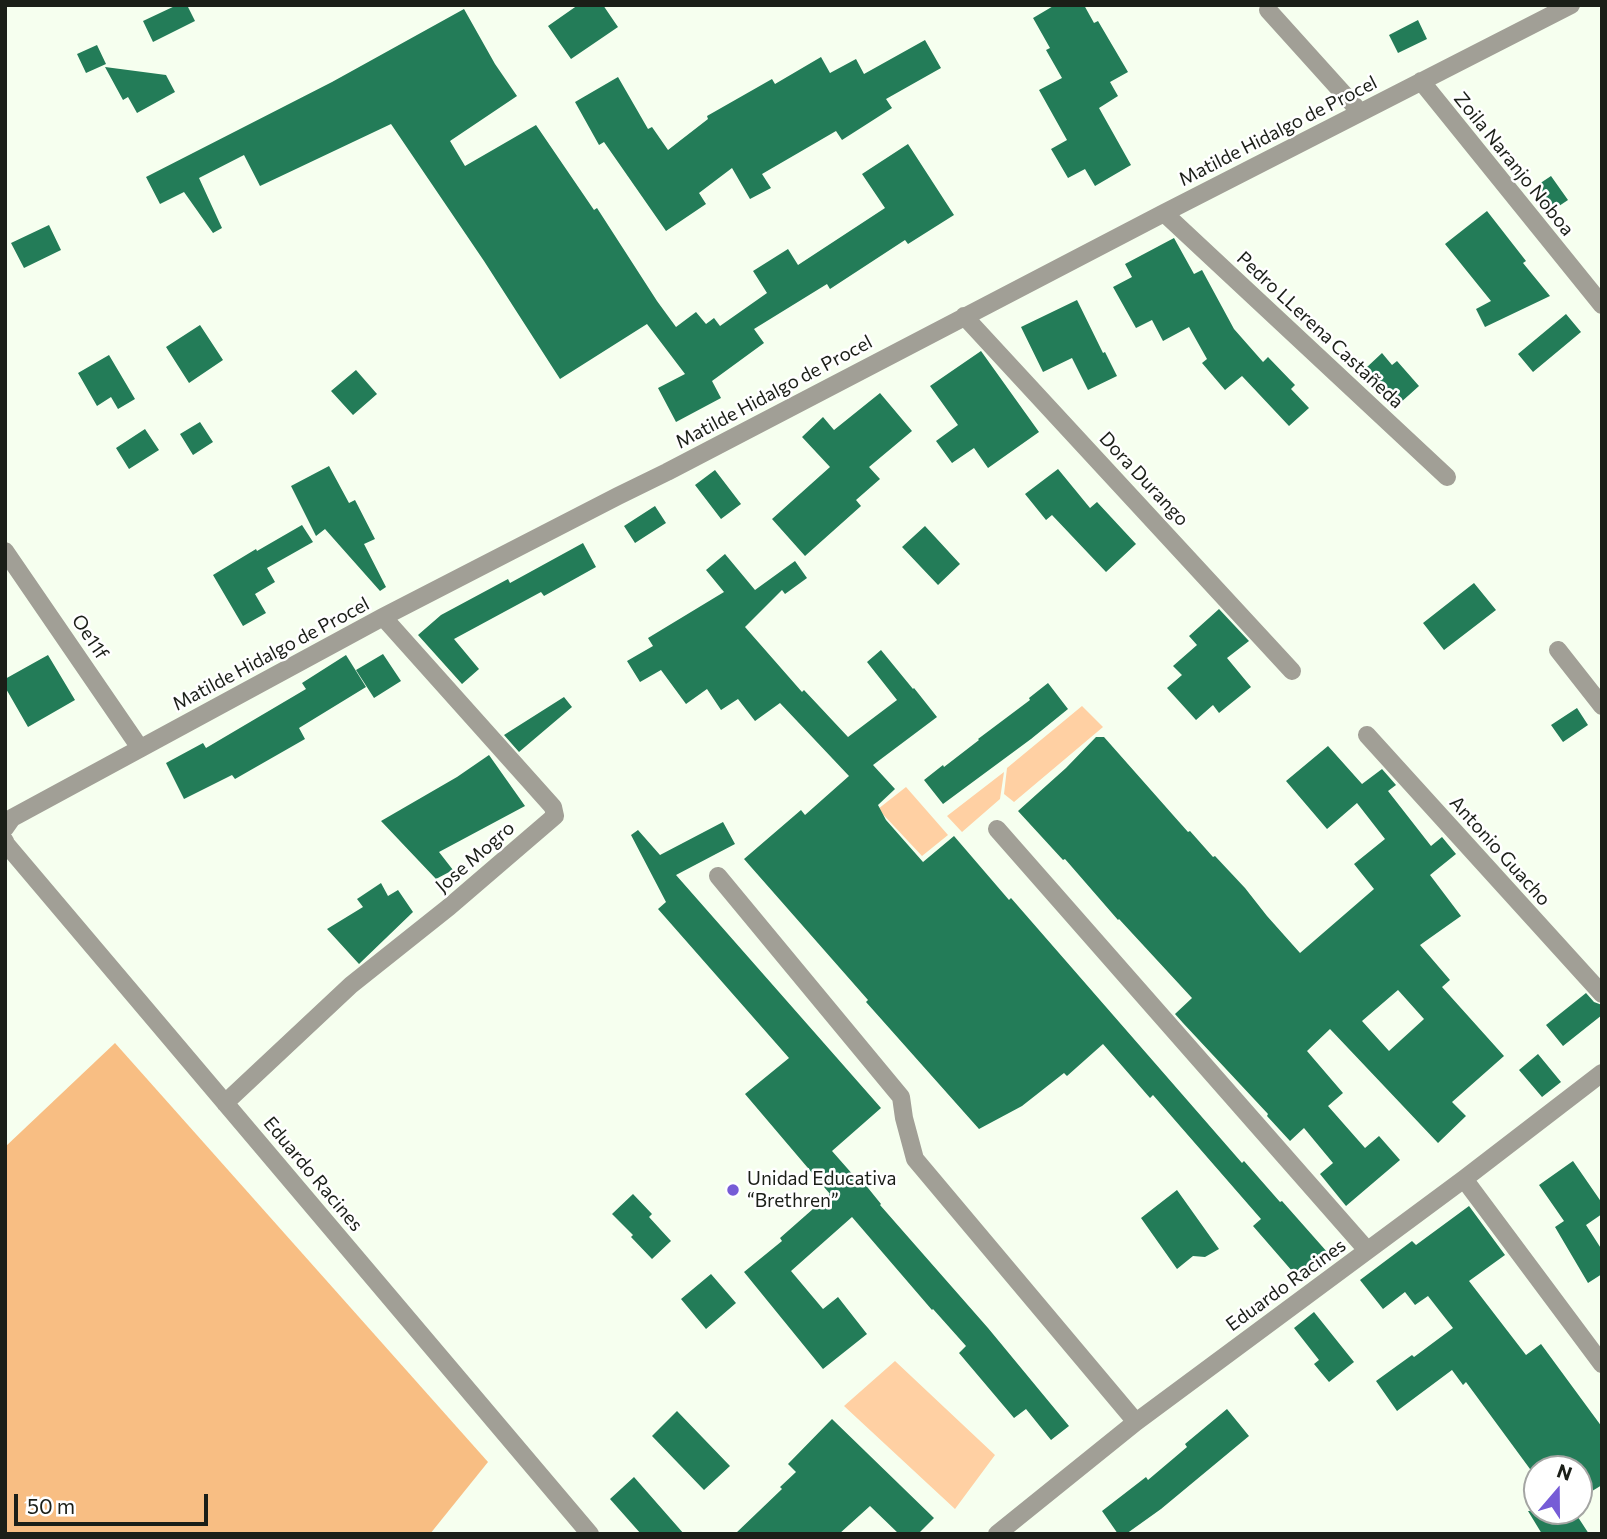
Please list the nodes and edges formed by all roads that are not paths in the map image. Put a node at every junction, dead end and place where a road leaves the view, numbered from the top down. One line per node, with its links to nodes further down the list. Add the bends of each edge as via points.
1 (1571, 5): 3 (street, Matilde Hidalgo de Procel)
2 (1268, 10): 4 (street)
3 (1421, 82): 4 (street, Matilde Hidalgo de Procel); 6 (street, Zoila Naranjo Noboa)
4 (1360, 112): 5 (street, Matilde Hidalgo de Procel)
5 (1164, 213): 7 (street, Matilde Hidalgo de Procel); 8 (street, Pedro LLerena Castañeda)
6 (1602, 305)
7 (964, 316): 10 (street, Matilde Hidalgo de Procel); 12 (street, Dora Durango)
8 (1447, 477)
9 (5, 551): 15 (street, Oe11f)
10 (383, 617): 15 (street, Matilde Hidalgo de Procel); 22 (street, Jose Mogro, via 553,807 555,816 351,985)
11 (1558, 650): 13 (street)
12 (1292, 671)
13 (1602, 706)
14 (1367, 735): 20 (street, Antonio Guacho)
15 (140, 748): 16 (street, Matilde Hidalgo de Procel, via 12,818)
16 (5, 828)
17 (998, 829): 24 (street)
18 (5, 841): 22 (street, Eduardo Racines)
19 (718, 876): 26 (street, via 901,1097 915,1159)
20 (1602, 994)
21 (1602, 1073): 23 (street, Eduardo Racines)
22 (225, 1103): 27 (street, Eduardo Racines)
23 (1464, 1179): 24 (street, Eduardo Racines); 25 (street)
24 (1367, 1250): 26 (street, Eduardo Racines)
25 (1602, 1364)
26 (1136, 1422): 28 (street, Eduardo Racines)
27 (590, 1534)
28 (997, 1534)

